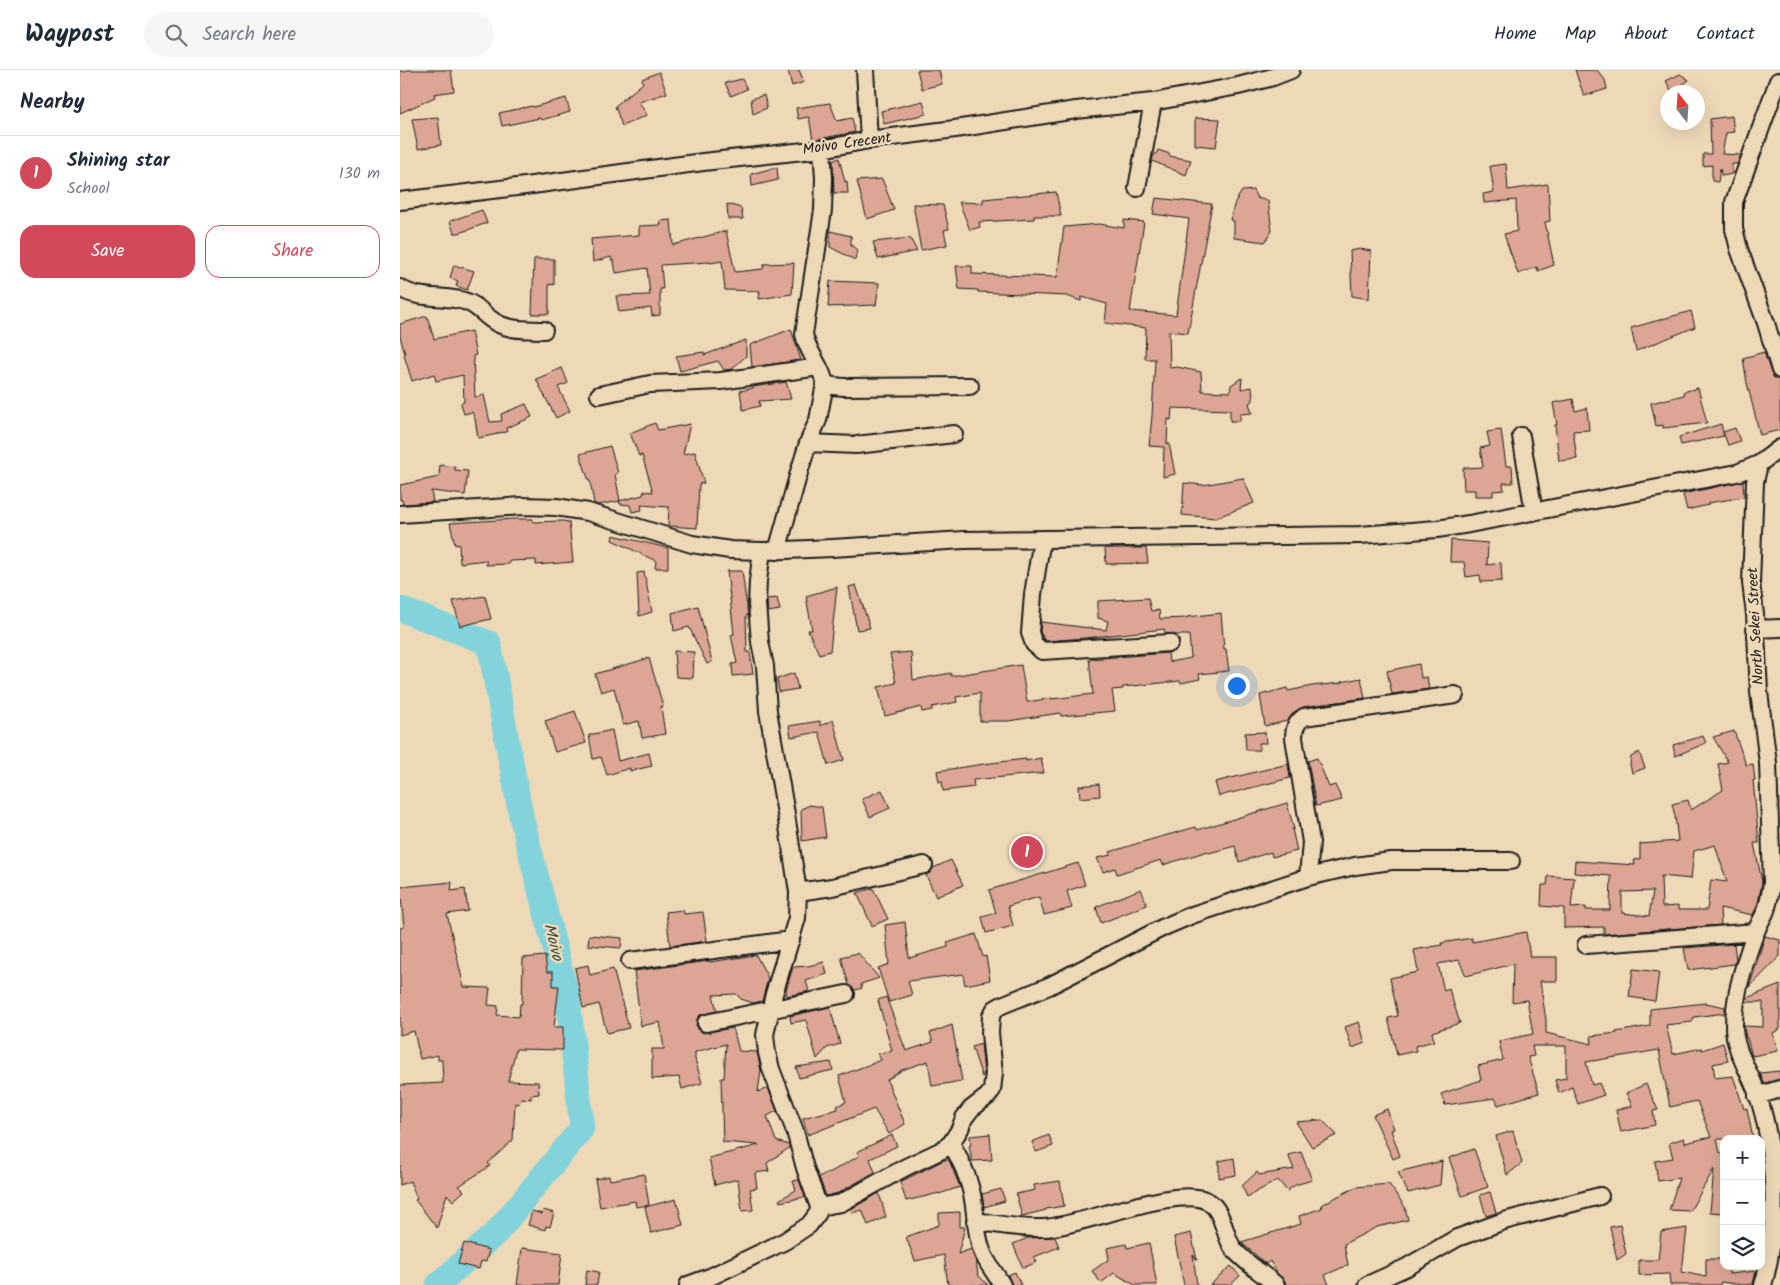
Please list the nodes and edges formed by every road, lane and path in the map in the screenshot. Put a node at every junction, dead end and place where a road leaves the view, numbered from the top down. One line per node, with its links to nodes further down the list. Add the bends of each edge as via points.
1 (865, 70): 5 (street)
2 (1291, 70): 4 (street, Moivo Crecent, via 1238,86)
3 (1778, 81): 12 (street, via 1734,202 1734,229)
4 (1153, 102): 5 (street, Moivo Crecent); 7 (street)
5 (869, 140): 6 (street, Moivo Crecent)
6 (822, 148): 8 (street, Moivo Crecent); 11 (street, via 823,210 804,334)
7 (1137, 188)
8 (400, 201)
9 (400, 288): 10 (street, via 468,302 501,326)
10 (544, 330)
11 (819, 367): 13 (street); 15 (street, via 721,381 650,384)
12 (1780, 370)
13 (825, 384): 14 (street, via 844,387); 18 (street, via 818,420)
14 (970, 386)
15 (599, 395)
16 (954, 434): 18 (street, via 856,445)
17 (1521, 436): 21 (street)
18 (808, 443): 24 (street)
19 (1780, 448): 20 (street)
20 (1760, 464): 21 (street, via 1737,473); 26 (street, North Sekei Street, via 1755,482 1751,583)
21 (1534, 512): 23 (street, via 1437,528 1360,535)
22 (400, 514): 24 (street, via 522,506 556,507 588,512 692,544 730,550)
23 (1042, 539): 24 (street); 27 (street, via 1030,633 1034,644 1042,651)
24 (770, 551): 34 (street, via 758,581 760,642)
25 (1780, 628): 26 (street)
26 (1755, 630): 29 (street, North Sekei Street, via 1759,692)
27 (1170, 643)
28 (1455, 695): 33 (street, via 1304,717 1297,723 1294,738 1311,842)
29 (1774, 762): 30 (street, North Sekei Street)
30 (1776, 850): 35 (street, North Sekei Street, via 1769,900)
31 (1511, 861): 33 (street, via 1391,861)
32 (924, 865): 34 (street)
33 (1308, 877): 44 (street, via 1164,927 1049,986 995,1009 990,1033 994,1073 992,1090 967,1113)
34 (798, 892): 36 (street, via 797,918)
35 (1756, 932): 37 (street); 43 (street, North Sekei Street, via 1738,988 1734,1028 1737,1045)
36 (791, 940): 38 (street); 40 (street)
37 (1586, 945)
38 (630, 961)
39 (846, 994): 40 (street)
40 (770, 1010): 41 (street); 46 (street, via 765,1035 767,1053)
41 (706, 1023)
42 (1780, 1089): 43 (street)
43 (1757, 1096): 48 (street, North Sekei Street, via 1769,1137 1773,1186)
44 (951, 1143): 46 (street, via 841,1203); 47 (street, via 971,1189)
45 (1600, 1196): 52 (street, via 1504,1221 1457,1238 1407,1267)
46 (819, 1206): 49 (street, via 809,1225 785,1241)
47 (975, 1220): 50 (street, via 985,1260); 51 (street, via 1043,1228 1072,1224 1145,1203 1199,1198 1210,1202 1220,1213 1234,1250)
48 (1770, 1277)
49 (688, 1285)
50 (1002, 1285)
51 (1276, 1285)
52 (1367, 1285)

